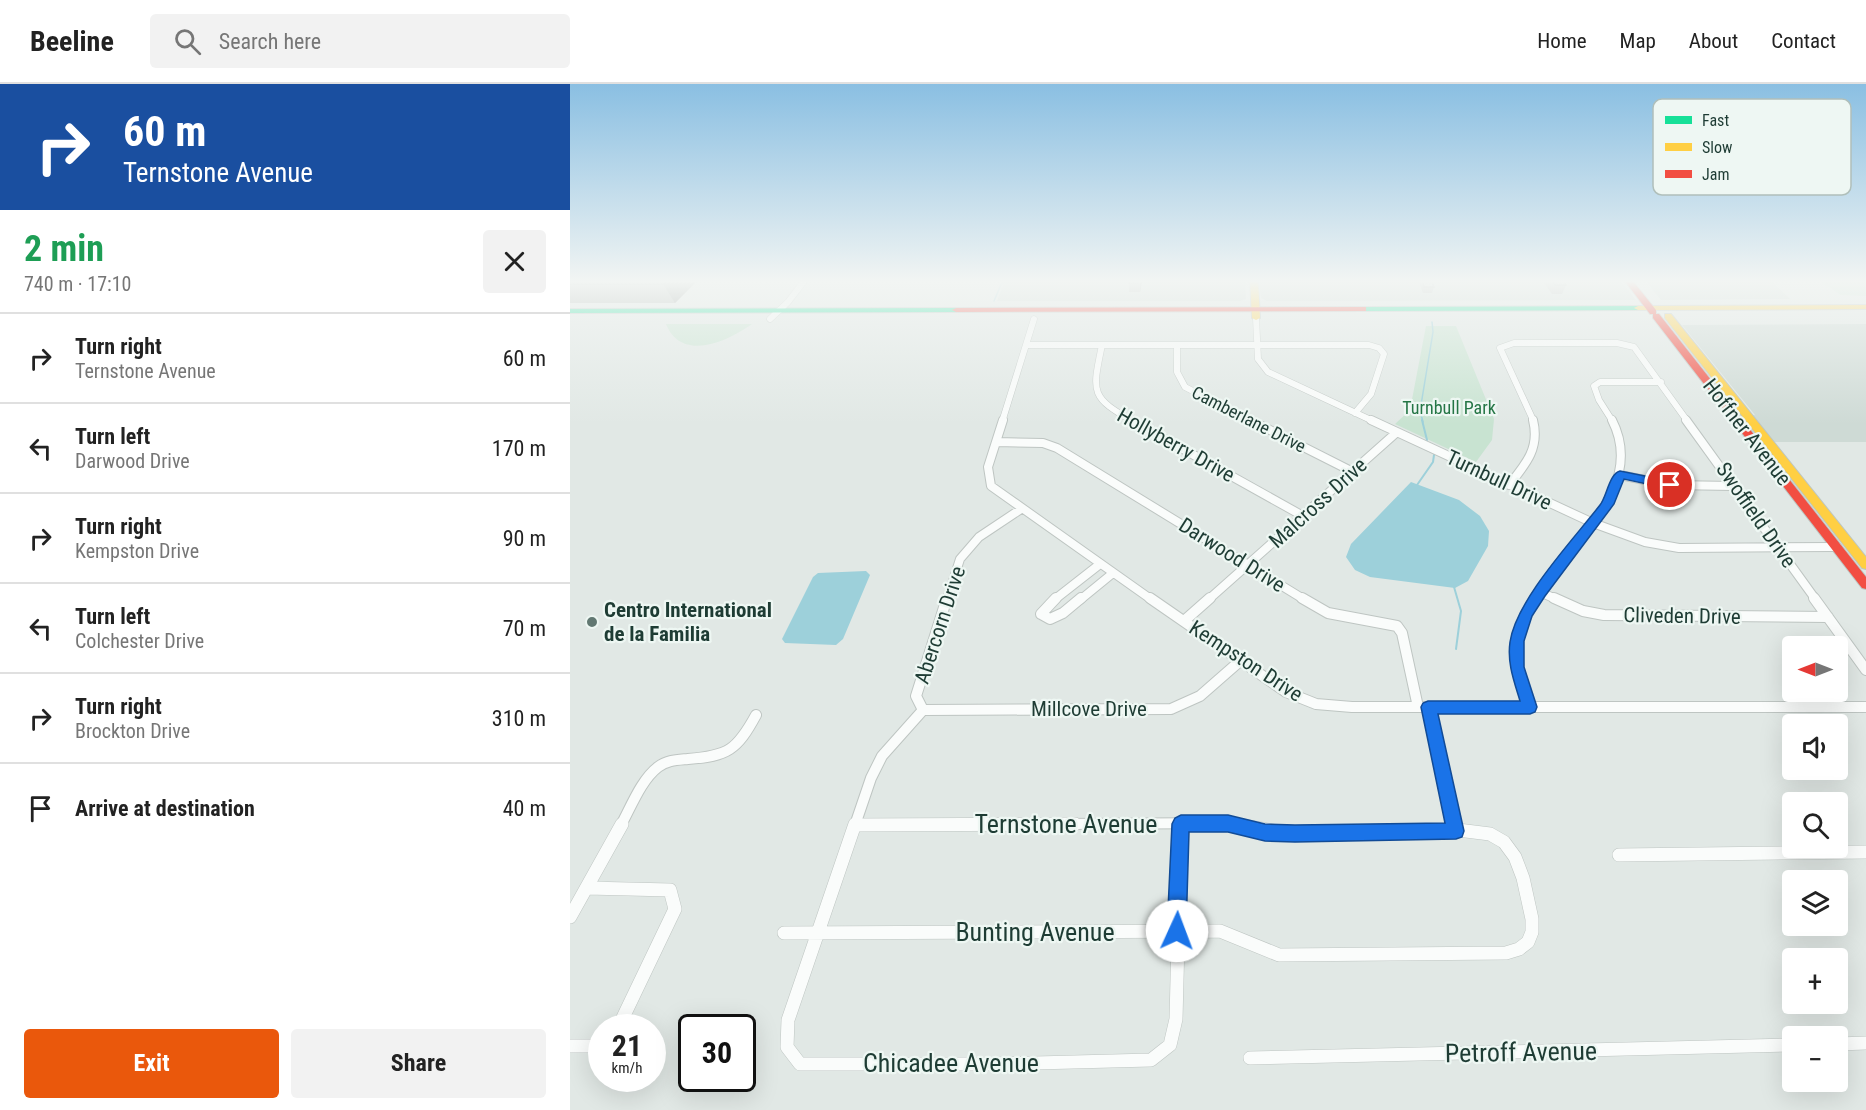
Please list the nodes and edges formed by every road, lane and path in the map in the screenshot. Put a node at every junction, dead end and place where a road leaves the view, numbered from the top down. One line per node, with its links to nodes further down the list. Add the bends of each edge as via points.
1 (1031, 328): 5 (street)
2 (1256, 328): 8 (street, Turnbull Drive)
3 (1671, 328): 17 (main road, Hoffner Avenue)
4 (1672, 328): 23 (main road, Hoffner Avenue)
5 (1027, 345): 6 (street); 12 (street)
6 (1102, 345): 7 (street); 19 (street, Hollyberry Drive, via 1094,388 1097,399)
7 (1177, 345): 8 (street); 13 (street, Camberlane Drive, via 1178,380 1185,387)
8 (1257, 345): 10 (street, Turnbull Drive, via 1260,364 1268,372); 10 (street, via 1379,348 1384,354 1373,394)
9 (1661, 382): 14 (street, via 1600,382 1594,386 1620,443); 15 (street, Swoffield Drive, via 1634,347 1617,343 1504,345 1501,354 1536,428 1536,445); 16 (street, Swoffield Drive)
10 (1355, 413): 11 (street, Turnbull Drive)
11 (1397, 432): 13 (street, Malcross Drive); 15 (street, Turnbull Drive)
12 (996, 442): 18 (street, via 988,467 991,486); 25 (street, Darwood Drive, via 1043,443 1058,448)
13 (1353, 472): 19 (street, Malcross Drive)
14 (1620, 475): 16 (street, via 1670,485); 20 (street, via 1609,501)
15 (1509, 485): 20 (street, Turnbull Drive)
16 (1734, 486): 21 (street, Swoffield Drive)
17 (1792, 489): 22 (main road, Hoffner Avenue); 23 (main road, via 1845,551)
18 (1021, 508): 24 (street, Kempston Drive); 36 (street, Abercorn Drive, via 979,537 960,559 916,696)
19 (1303, 516): 25 (street, Malcross Drive)
20 (1593, 523): 21 (street, Turnbull Drive, via 1657,546); 28 (street)
21 (1778, 547): 22 (street, Turnbull Drive); 29 (street, Swoffield Drive)
22 (1837, 547): 27 (main road, Hoffner Avenue)
23 (1864, 562)
24 (1100, 564): 26 (street, Kempston Drive); 26 (street, via 1041,614 1050,619 1063,613)
25 (1248, 566): 30 (street, Malcross Drive); 34 (street, Darwood Drive, via 1328,613 1397,626)
26 (1113, 573): 30 (street, Kempston Drive)
27 (1866, 585)
28 (1540, 592): 29 (street, Cliveden Drive, via 1604,615); 35 (street, via 1517,641 1517,667)
29 (1828, 617): 32 (street, Swoffield Drive)
30 (1184, 621): 31 (street, Kempston Drive)
31 (1240, 661): 34 (street, Kempston Drive, via 1286,692 1316,705); 36 (street, Millcove Drive, via 1200,696 1171,708)
32 (1866, 670)
33 (1866, 706): 35 (street, Kempston Drive)
34 (1423, 707): 35 (street, Kempston Drive); 40 (street, Darwood Drive)
35 (1530, 707)
36 (923, 710): 39 (street, Abercorn Drive, via 882,756)
37 (756, 715): 43 (street, via 742,741 715,757 672,760 649,775)
38 (1181, 824): 39 (street, Ternstone Avenue); 40 (street, Ternstone Avenue, via 1228,824 1265,832 1295,833); 45 (street)
39 (856, 825): 47 (street, Abercorn Drive)
40 (1456, 831): 48 (street, Ternstone Avenue, via 1488,833 1514,855 1533,923)
41 (1866, 852): 42 (street)
42 (1619, 855)
43 (587, 888): 44 (street); 49 (street, via 670,890 675,909)
44 (570, 917)
45 (1177, 931): 47 (street, Bunting Avenue); 48 (street, Bunting Avenue, via 1220,931 1279,955 1506,953 1520,950); 50 (street, Chicadee Avenue, via 1176,1019 1170,1045 1151,1060 800,1064 787,1047)
46 (784, 933): 47 (street, Bunting Avenue)
47 (817, 934): 50 (street, Abercorn Drive)
48 (1529, 942)
49 (626, 1014)
50 (788, 1020)
51 (1866, 1043): 52 (street)
52 (1848, 1044)
53 (1782, 1045): 56 (street, Petroff Avenue)
54 (570, 1046): 55 (street)
55 (588, 1046)
56 (1250, 1058)

